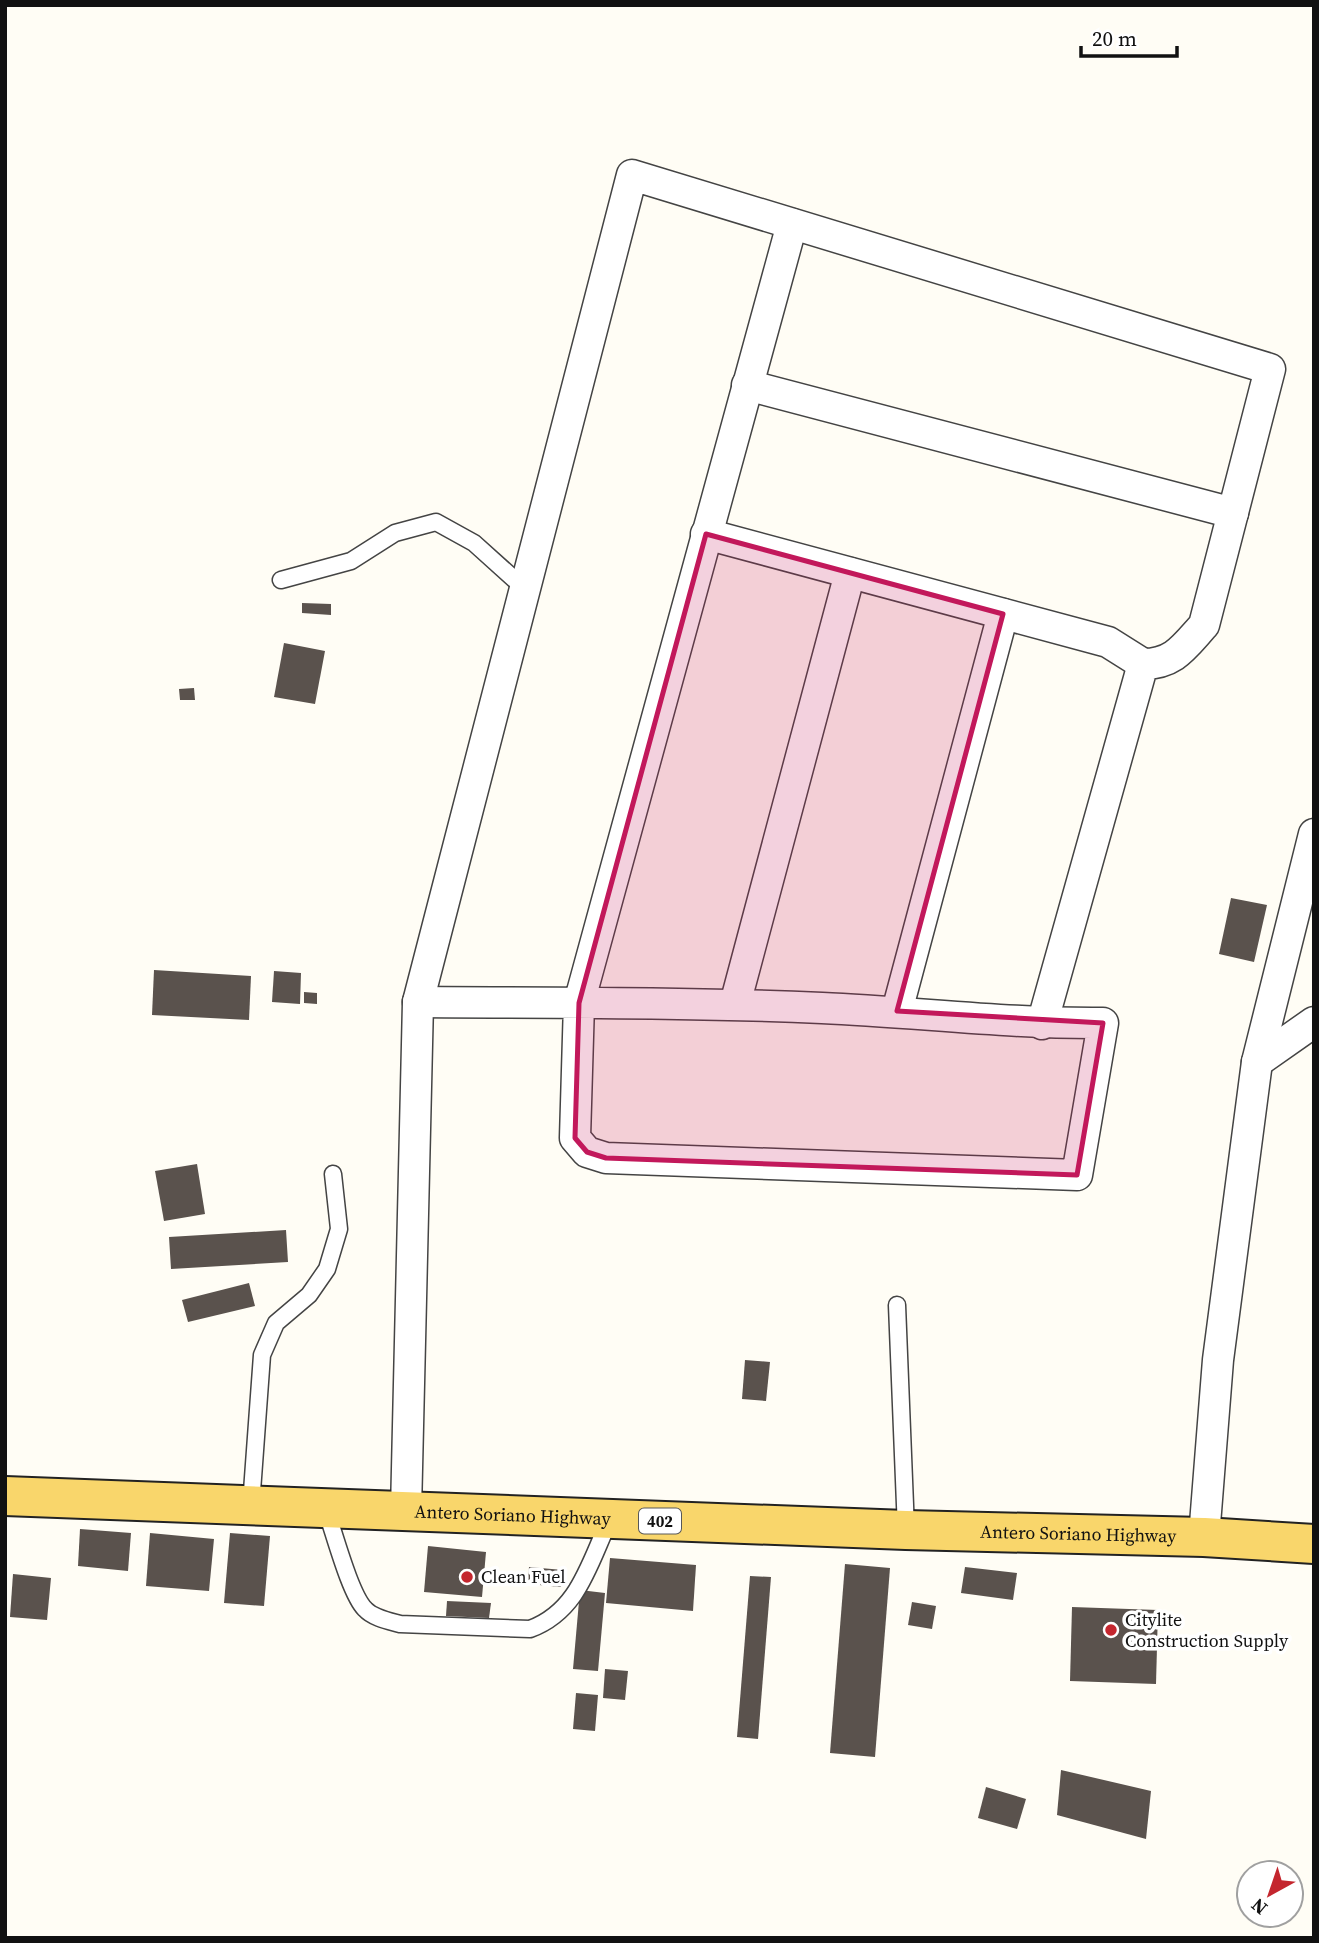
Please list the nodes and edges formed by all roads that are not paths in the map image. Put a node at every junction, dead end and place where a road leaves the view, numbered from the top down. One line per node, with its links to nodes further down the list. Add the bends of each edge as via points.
1 (792, 224): 2 (street); 3 (street, via 1270,369); 7 (street, via 632,175)
2 (747, 384): 3 (street); 4 (street)
3 (1233, 513): 9 (street, via 1204,625 1162,664)
4 (705, 534): 5 (street); 12 (street)
5 (850, 573): 8 (street); 13 (street)
6 (281, 580): 7 (lane, via 351,561 395,533 436,522 474,543)
7 (524, 588): 11 (street)
8 (1003, 614): 9 (street, via 1108,642); 14 (street)
9 (1143, 664): 16 (street)
10 (1314, 834): 17 (street)
11 (418, 1002): 12 (street); 23 (street)
12 (579, 1003): 13 (street); 16 (street, via 575,1138 587,1152 606,1158 1077,1175 1103,1023)
13 (735, 1004): 14 (street)
14 (897, 1011): 16 (street)
15 (1314, 1022): 17 (street)
16 (1042, 1024)
17 (1257, 1062): 26 (street, via 1218,1360)
18 (333, 1174): 21 (lane, via 339,1229 327,1269 309,1295 276,1323 262,1355)
19 (897, 1305): 25 (lane)
20 (5, 1496): 21 (main road, Antero Soriano Highway / 402)
21 (251, 1505): 22 (main road, Antero Soriano Highway / 402)
22 (326, 1508): 23 (main road, Antero Soriano Highway / 402); 24 (lane, via 354,1591 365,1609 400,1624 530,1629 547,1623 571,1602)
23 (406, 1511): 24 (main road, Antero Soriano Highway / 402)
24 (610, 1519): 25 (main road, Antero Soriano Highway / 402)
25 (906, 1530): 26 (main road, Antero Soriano Highway / 402)
26 (1203, 1537): 27 (main road, Antero Soriano Highway / 402)
27 (1314, 1544)

